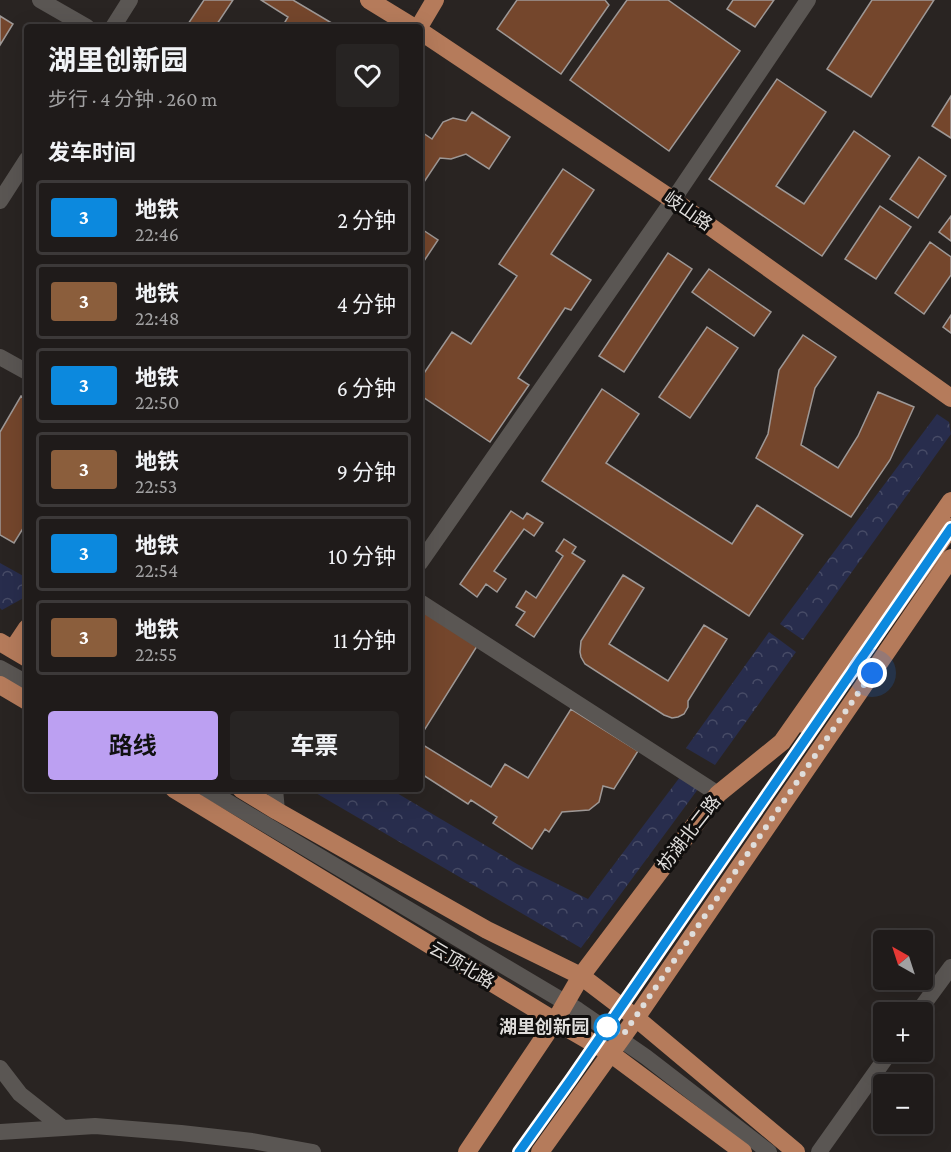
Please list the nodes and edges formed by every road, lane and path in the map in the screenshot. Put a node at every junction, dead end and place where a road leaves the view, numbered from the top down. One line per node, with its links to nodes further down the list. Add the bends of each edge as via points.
1 (40, 0): 6 (street)
2 (130, 0): 7 (street)
3 (369, 0): 8 (main road)
4 (435, 0): 9 (main road)
5 (808, 0): 12 (street)
6 (82, 24)
7 (115, 24)
8 (408, 24)
9 (422, 24)
10 (423, 32): 12 (main road, 岐山路)
11 (24, 164): 13 (street)
12 (673, 200): 16 (main road, 岐山路); 20 (street)
13 (0, 201)
14 (0, 357): 15 (street)
15 (24, 370)
16 (951, 398)
17 (951, 501): 28 (main road, 枋湖北二路)
18 (951, 527): 28 (main road, via 829,700)
19 (951, 558): 38 (main road)
20 (423, 559)
21 (423, 604): 33 (street)
22 (24, 632): 23 (main road)
23 (13, 650)
24 (0, 668): 25 (street)
25 (24, 681)
26 (0, 685): 27 (main road)
27 (24, 698)
28 (782, 742): 33 (main road, 枋湖北二路)
29 (179, 792): 39 (main road, 云顶北路)
30 (211, 792): 49 (street, via 578,1010)
31 (246, 792): 34 (main road)
32 (275, 792): 34 (street)
33 (718, 794): 36 (main road, 枋湖北二路)
34 (278, 812): 36 (main road, via 487,930)
35 (951, 967): 37 (street)
36 (580, 976): 38 (main road); 39 (main road, 枋湖北二路)
37 (925, 1002)
38 (636, 1018): 40 (main road); 50 (main road)
39 (555, 1022): 40 (main road, 云顶北路); 46 (main road, 枋湖北二路)
40 (610, 1053): 47 (main road); 48 (main road, 云顶北路)
41 (883, 1062): 51 (street)
42 (0, 1068): 43 (street, via 20,1094)
43 (63, 1128): 44 (street); 45 (street, via 95,1126 181,1133)
44 (0, 1132)
45 (313, 1152)
46 (467, 1152)
47 (540, 1152)
48 (743, 1152)
49 (769, 1152)
50 (796, 1152)
51 (819, 1152)

